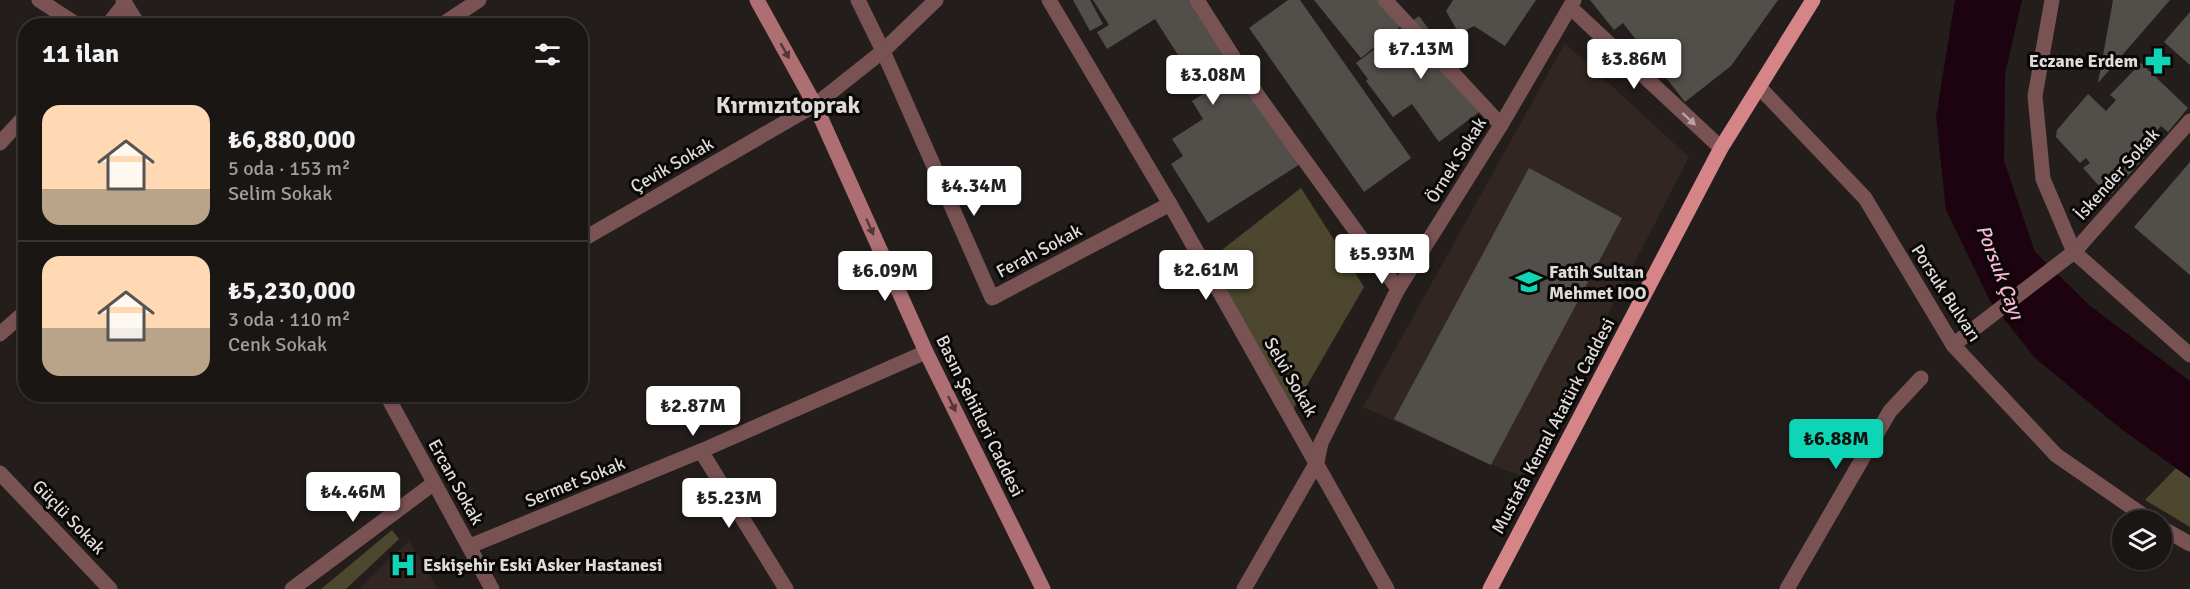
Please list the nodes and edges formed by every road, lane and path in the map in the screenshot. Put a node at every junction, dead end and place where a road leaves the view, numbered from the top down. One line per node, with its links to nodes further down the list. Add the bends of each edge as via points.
1 (39, 0): 13 (street)
2 (478, 0): 16 (street)
3 (757, 0): 19 (main road, Basın Şehitleri Caddesi, one-way to 19)
4 (858, 0): 17 (street, Ferah Sokak)
5 (936, 0): 17 (street, Çevik Sokak)
6 (1049, 0): 25 (street, Selvi Sokak)
7 (1197, 0): 28 (street, via 1258,96)
8 (1385, 0): 22 (street)
9 (1813, 0): 18 (main road, Mustafa Kemal Atatürk Caddesi)
10 (2052, 0): 27 (street, via 2035,96 2043,179)
11 (124, 2): 14 (street); 15 (street)
12 (1571, 2): 22 (street, Örnek Sokak); 24 (street, Örnek Sokak, one-way to 24)
13 (67, 18)
14 (112, 18)
15 (134, 18)
16 (452, 18)
17 (883, 51): 19 (street, Çevik Sokak); 25 (street, Ferah Sokak, via 992,298)
18 (1760, 88): 24 (main road, Mustafa Kemal Atatürk Caddesi); 31 (street, Porsuk Bulvarı, via 1865,198)
19 (815, 105): 26 (street, Çevik Sokak); 32 (main road, Basın Şehitleri Caddesi, one-way to 32)
20 (2190, 122): 27 (street, İskender Sokak)
21 (18, 124): 23 (street)
22 (1501, 125): 28 (street, Örnek Sokak)
23 (0, 143)
24 (1721, 148): 51 (main road, Mustafa Kemal Atatürk Caddesi)
25 (1170, 204): 37 (street, Selvi Sokak)
26 (588, 236)
27 (2074, 252): 31 (street, İskender Sokak); 33 (street)
28 (1398, 289): 37 (street, Örnek Sokak, via 1321,442)
29 (18, 318): 30 (street)
30 (0, 334)
31 (1953, 345): 40 (street, Porsuk Bulvarı, via 2055,455)
32 (926, 352): 36 (street, Sermet Sokak); 48 (main road, Basın Şehitleri Caddesi, one-way to 48)
33 (2190, 355)
34 (1921, 378): 52 (street, via 1890,411)
35 (390, 402): 39 (street, Ercan Sokak)
36 (701, 451): 43 (street, Sermet Sokak); 47 (street)
37 (1317, 462): 49 (street, Örnek Sokak); 50 (street, Selvi Sokak)
38 (0, 473): 44 (street, Güçlü Sokak)
39 (434, 483): 43 (street, Ercan Sokak); 45 (street)
40 (2135, 510)
41 (2172, 534): 42 (street)
42 (2190, 544)
43 (470, 546): 46 (street, Ercan Sokak)
44 (110, 589)
45 (292, 589)
46 (492, 589)
47 (786, 589)
48 (1043, 589)
49 (1244, 589)
50 (1387, 589)
51 (1490, 589)
52 (1787, 589)

